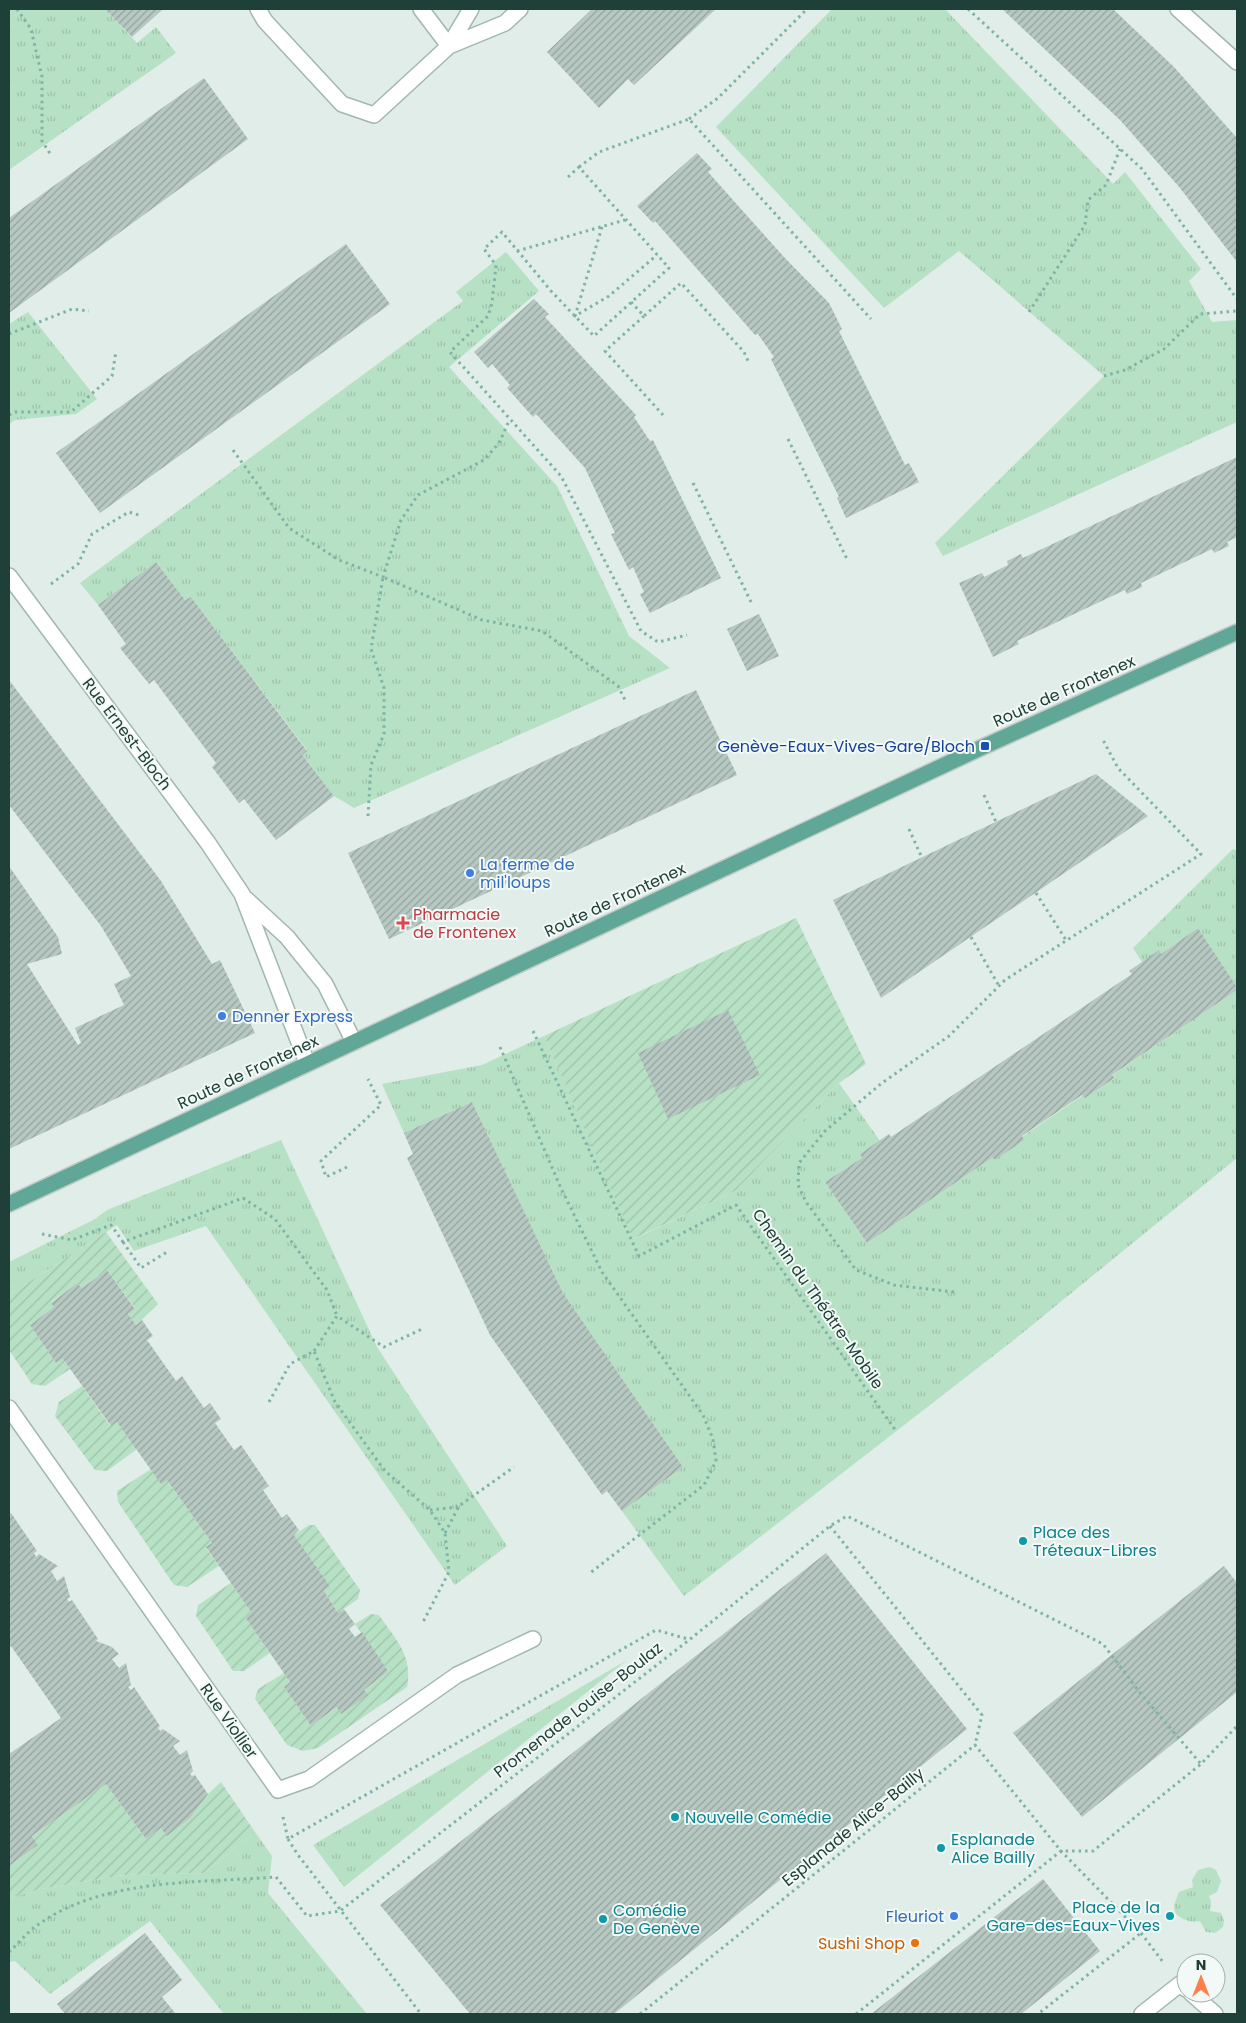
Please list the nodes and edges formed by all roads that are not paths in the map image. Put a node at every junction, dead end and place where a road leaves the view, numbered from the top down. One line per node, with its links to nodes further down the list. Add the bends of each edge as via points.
1 (258, 9): 6 (street, via 265,21 342,104 374,115)
2 (421, 9): 6 (street)
3 (471, 9): 6 (street)
4 (520, 9): 6 (street, via 505,23)
5 (1178, 9): 7 (street)
6 (450, 46)
7 (1237, 62)
8 (9, 576): 10 (street, Rue Ernest-Bloch, via 208,843)
9 (1237, 632): 11 (main road, Route de Frontenex, via 985,746)
10 (242, 894): 11 (street, Rue Ernest-Bloch, via 287,937 325,984); 12 (street, Rue Ernest-Bloch)
11 (354, 1042): 12 (main road, Route de Frontenex)
12 (306, 1063): 13 (main road, Route de Frontenex)
13 (9, 1204)
14 (9, 1408): 15 (street, Rue Viollier, via 278,1790 309,1779 458,1675)
15 (532, 1639)
16 (1176, 1995): 18 (street)
17 (1202, 2003): 19 (street)
18 (1142, 2014)
19 (1215, 2014)

